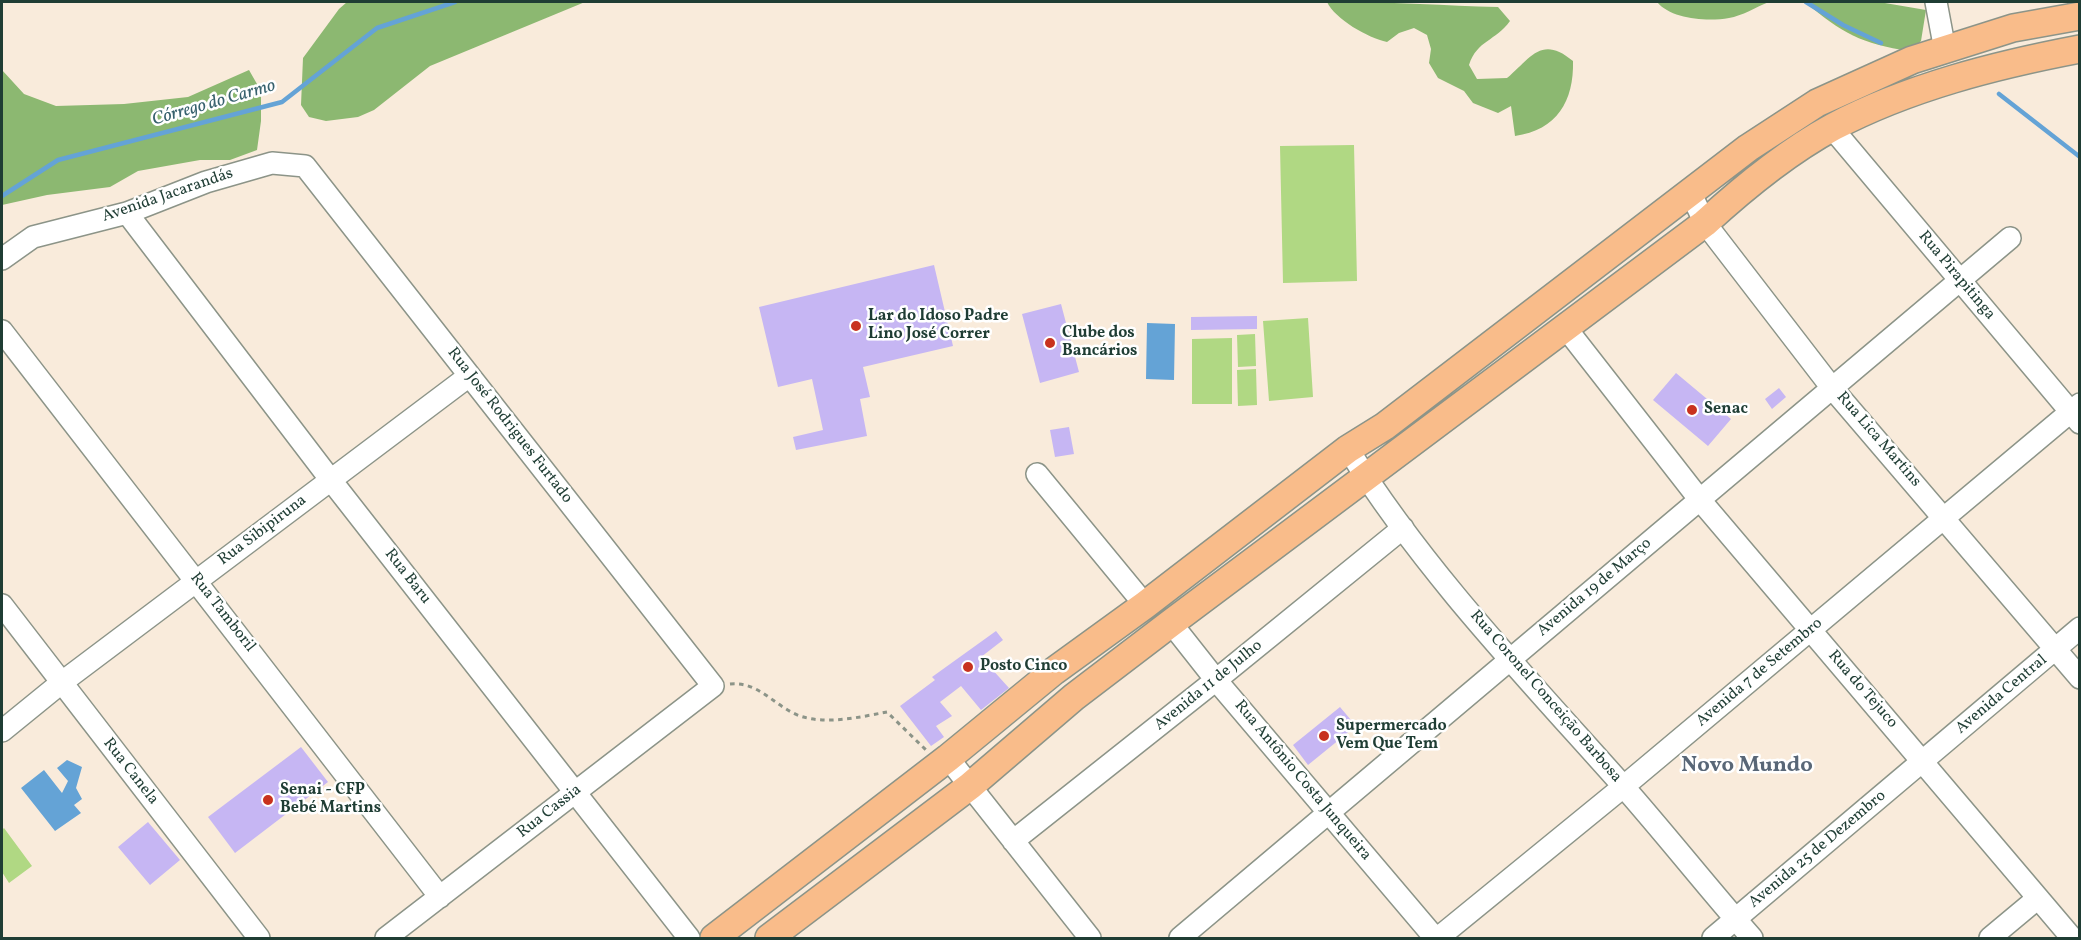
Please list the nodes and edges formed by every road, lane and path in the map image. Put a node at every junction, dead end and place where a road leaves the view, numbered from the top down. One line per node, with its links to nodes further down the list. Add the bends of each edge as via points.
1 (1934, 3): 4 (street)
2 (2079, 16): 4 (main road, via 2013,28)
3 (2079, 49): 5 (main road, via 1930,86)
4 (1945, 50): 7 (main road, via 1912,60 1817,103)
5 (1833, 128): 9 (main road, via 1774,167); 12 (street, Rua Pirapitinga)
6 (305, 166): 8 (street, Avenida Jacarandás, via 272,163 206,182); 15 (street, Rua José Rodrigues Furtado)
7 (1690, 192): 9 (street, Rua Lica Martins); 18 (main road, via 1385,426)
8 (127, 213): 11 (street, Avenida Jacarandás, via 33,237); 21 (street, Rua Baru)
9 (1705, 223): 13 (main road); 16 (street, Rua Lica Martins)
10 (2010, 238): 12 (street, Avenida 19 de Março)
11 (2, 259)
12 (1960, 280): 16 (street, Avenida 19 de Março); 17 (street, Rua Pirapitinga)
13 (1565, 327): 20 (main road); 22 (street, Rua do Tejuco)
14 (2, 331): 25 (street, Rua Tamboril)
15 (469, 376): 21 (street, Rua Sibipiruna); 37 (street, Rua José Rodrigues Furtado)
16 (1833, 388): 22 (street, Avenida 19 de Março); 23 (street, Rua Lica Martins)
17 (2076, 413): 23 (street, Avenida 7 de Setembro)
18 (1348, 449): 20 (street, Rua Coronel Conceição Barbosa); 27 (main road)
19 (1037, 474): 27 (street)
20 (1365, 476): 24 (street, Rua Coronel Conceição Barbosa); 28 (main road)
21 (330, 480): 25 (street, Rua Sibipiruna); 44 (street, Rua Baru)
22 (1700, 500): 30 (street, Rua do Tejuco); 32 (street, Avenida 19 de Março)
23 (1944, 516): 30 (street, Avenida 7 de Setembro); 31 (street, Rua Lica Martins)
24 (1403, 528): 32 (street, Rua Coronel Conceição Barbosa); 35 (street, Avenida 11 de Julho)
25 (197, 581): 36 (street, Rua Sibipiruna); 47 (street, Rua Tamboril)
26 (2, 605): 36 (street, Rua Canela)
27 (1145, 605): 33 (main road)
28 (1171, 623): 35 (street, Rua Antônio Costa Junqueira); 38 (main road)
29 (2079, 628): 31 (street, Avenida Central)
30 (1811, 630): 41 (street, Rua do Tejuco); 43 (street, Avenida 7 de Setembro)
31 (2056, 650): 34 (street, Rua Lica Martins); 41 (street, Avenida Central)
32 (1509, 660): 43 (street, Rua Coronel Conceição Barbosa); 45 (street, Avenida 19 de Março)
33 (1054, 671): 38 (main road); 40 (main road)
34 (2079, 678)
35 (1216, 681): 45 (street, Rua Antônio Costa Junqueira); 46 (street, Avenida 11 de Julho)
36 (61, 683): 39 (street, Rua Sibipiruna); 52 (street, Rua Canela)
37 (713, 686): 40 (path, via 744,683 800,716 844,720 887,712 925,750); 44 (street, Rua Cassia)
38 (1074, 697): 42 (main road)
39 (2, 731)
40 (940, 755): 42 (street); 49 (main road)
41 (1924, 762): 48 (street, Rua do Tejuco); 50 (street, Avenida 25 de Dezembro)
42 (970, 786): 46 (street); 51 (main road)
43 (1623, 787): 50 (street, Rua Coronel Conceição Barbosa); 58 (street, Avenida 7 de Setembro)
44 (576, 792): 47 (street, Rua Cassia); 54 (street, Rua Baru)
45 (1329, 813): 57 (street, Avenida 19 de Março); 58 (street, Rua Antônio Costa Junqueira)
46 (1013, 841): 56 (street)
47 (440, 897): 53 (street, Rua Cassia)
48 (2038, 898): 61 (street); 62 (street, Rua do Tejuco)
49 (759, 905): 51 (street); 55 (main road)
50 (1735, 919): 59 (street, Avenida 25 de Dezembro); 60 (street, Rua Coronel Conceição Barbosa)
51 (778, 936)
52 (259, 939)
53 (386, 939)
54 (689, 939)
55 (714, 939)
56 (1090, 939)
57 (1180, 939)
58 (1436, 939)
59 (1713, 939)
60 (1752, 939)
61 (1990, 939)
62 (2072, 939)

